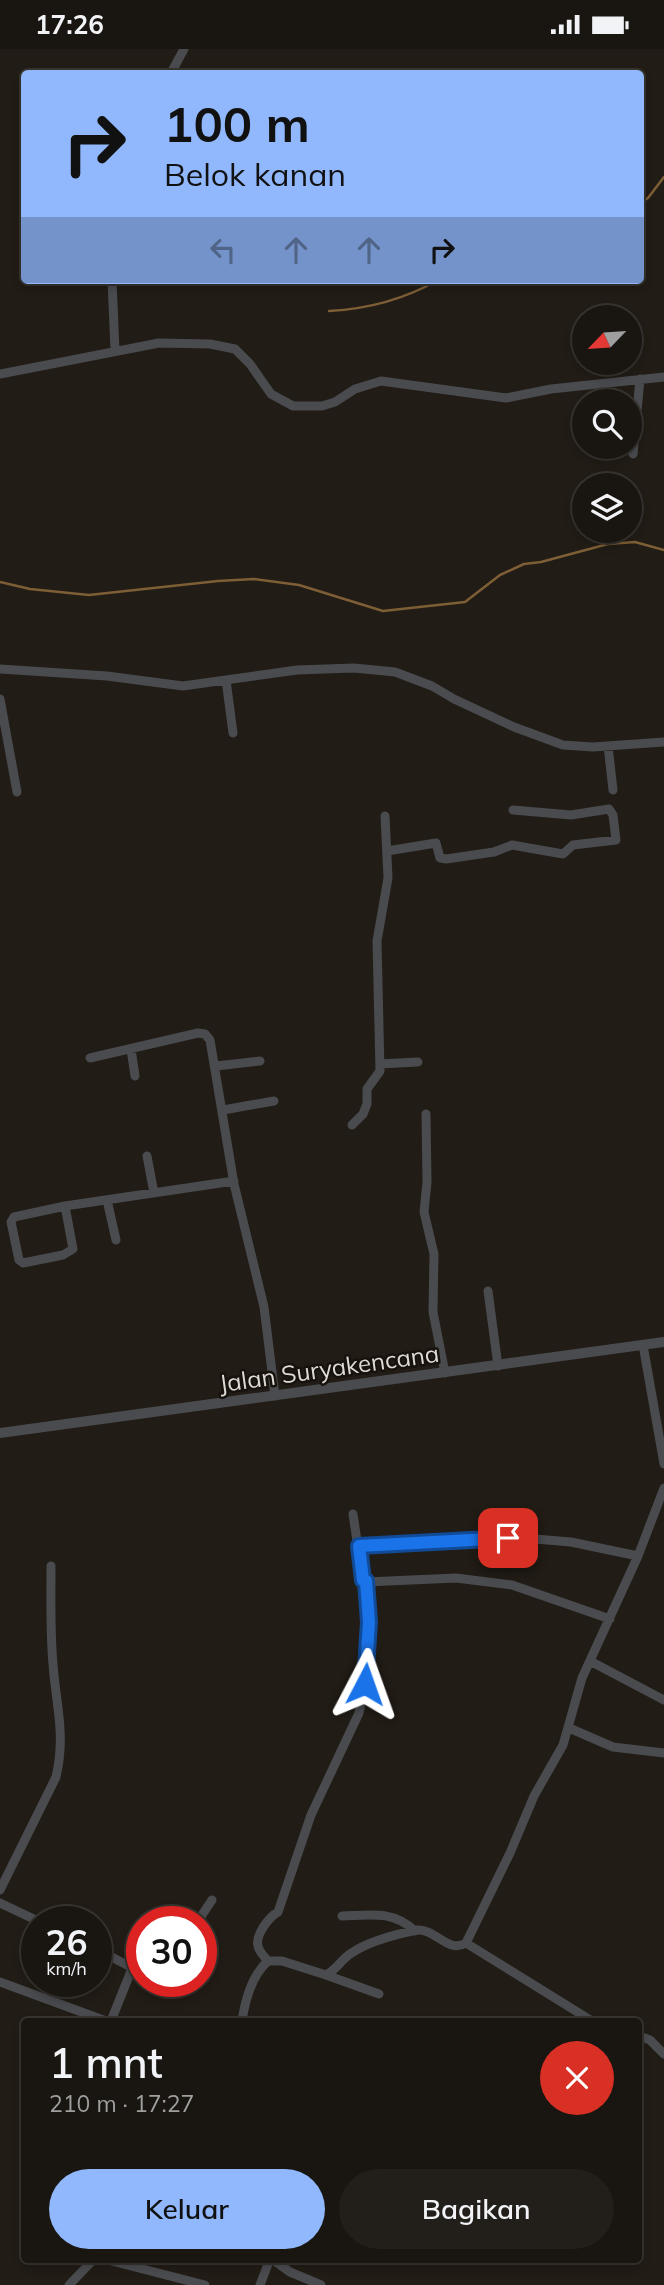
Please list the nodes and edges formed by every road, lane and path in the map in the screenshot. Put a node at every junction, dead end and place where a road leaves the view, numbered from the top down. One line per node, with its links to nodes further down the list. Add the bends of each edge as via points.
1 (184, 49): 2 (street)
2 (173, 70)
3 (113, 284): 4 (street)
4 (115, 351): 5 (street); 7 (street, via 159,343 235,349 271,394 293,405 322,406 381,381 506,398)
5 (0, 375)
6 (664, 377): 7 (street)
7 (640, 379): 8 (street)
8 (639, 389)
9 (0, 669): 10 (street, via 183,686)
10 (226, 680): 12 (street); 14 (street, via 306,670 395,672 550,740)
11 (0, 699): 16 (street)
12 (233, 733)
13 (664, 742): 14 (street)
14 (608, 746): 15 (street)
15 (613, 790)
16 (17, 792)
17 (513, 810): 19 (street, via 571,815 609,809 616,840 573,845 563,854 512,845 446,859 440,858 436,843)
18 (385, 816): 19 (street)
19 (387, 851): 24 (street, via 388,878 377,941)
20 (131, 1049): 21 (street); 25 (street, via 205,1034); 26 (street)
21 (90, 1059)
22 (260, 1061): 25 (street)
23 (418, 1062): 24 (street)
24 (380, 1064): 30 (street, via 379,1074 367,1089 363,1114)
25 (216, 1066): 28 (street)
26 (135, 1076)
27 (274, 1101): 28 (street)
28 (223, 1110): 32 (street)
29 (426, 1114): 41 (street, via 424,1212 434,1254 433,1312)
30 (352, 1125)
31 (147, 1156): 33 (street)
32 (234, 1181): 33 (street); 42 (street, via 264,1307)
33 (153, 1193): 34 (street)
34 (107, 1200): 35 (street); 36 (street)
35 (65, 1206): 35 (street, via 73,1249 23,1263 12,1219)
36 (116, 1240)
37 (488, 1291): 40 (street)
38 (664, 1342): 39 (street, Jalan Suryakencana)
39 (643, 1345): 40 (street, Jalan Suryakencana); 44 (street)
40 (498, 1366): 41 (street, Jalan Suryakencana)
41 (445, 1373): 42 (street, Jalan Suryakencana)
42 (275, 1396): 43 (street, Jalan Suryakencana)
43 (0, 1433)
44 (664, 1464)
45 (664, 1488): 48 (street)
46 (353, 1514): 47 (street)
47 (359, 1546): 48 (street, via 523,1538); 50 (street)
48 (638, 1556): 51 (street)
49 (51, 1566): 56 (street, via 60,1762)
50 (366, 1581): 51 (street, via 456,1579 512,1585); 64 (street, via 369,1622 359,1713 311,1815 278,1912 258,1938 258,1948)
51 (610, 1619): 52 (street)
52 (590, 1661): 53 (street); 54 (street)
53 (664, 1700)
54 (569, 1728): 55 (street, via 613,1747); 63 (street)
55 (664, 1753)
56 (0, 1890)
57 (212, 1900): 59 (street)
58 (0, 1903): 60 (street)
59 (208, 1906)
60 (21, 1913)
61 (342, 1916): 62 (street, via 394,1917)
62 (415, 1931): 63 (street, via 428,1931 452,1945); 65 (street, via 356,1950)
63 (466, 1943): 72 (street)
64 (268, 1961): 65 (street); 71 (street, via 248,1994)
65 (326, 1975): 68 (street)
66 (0, 1982): 69 (street)
67 (126, 1982): 70 (street)
68 (380, 1994)
69 (101, 2018)
70 (110, 2018)
71 (243, 2018)
72 (587, 2018)
73 (642, 2037): 74 (street)
74 (664, 2054)
75 (90, 2263): 79 (street)
76 (120, 2263): 80 (street)
77 (269, 2263): 81 (street)
78 (277, 2263): 82 (street)
79 (69, 2285)
80 (205, 2285)
81 (260, 2285)
82 (321, 2285)

